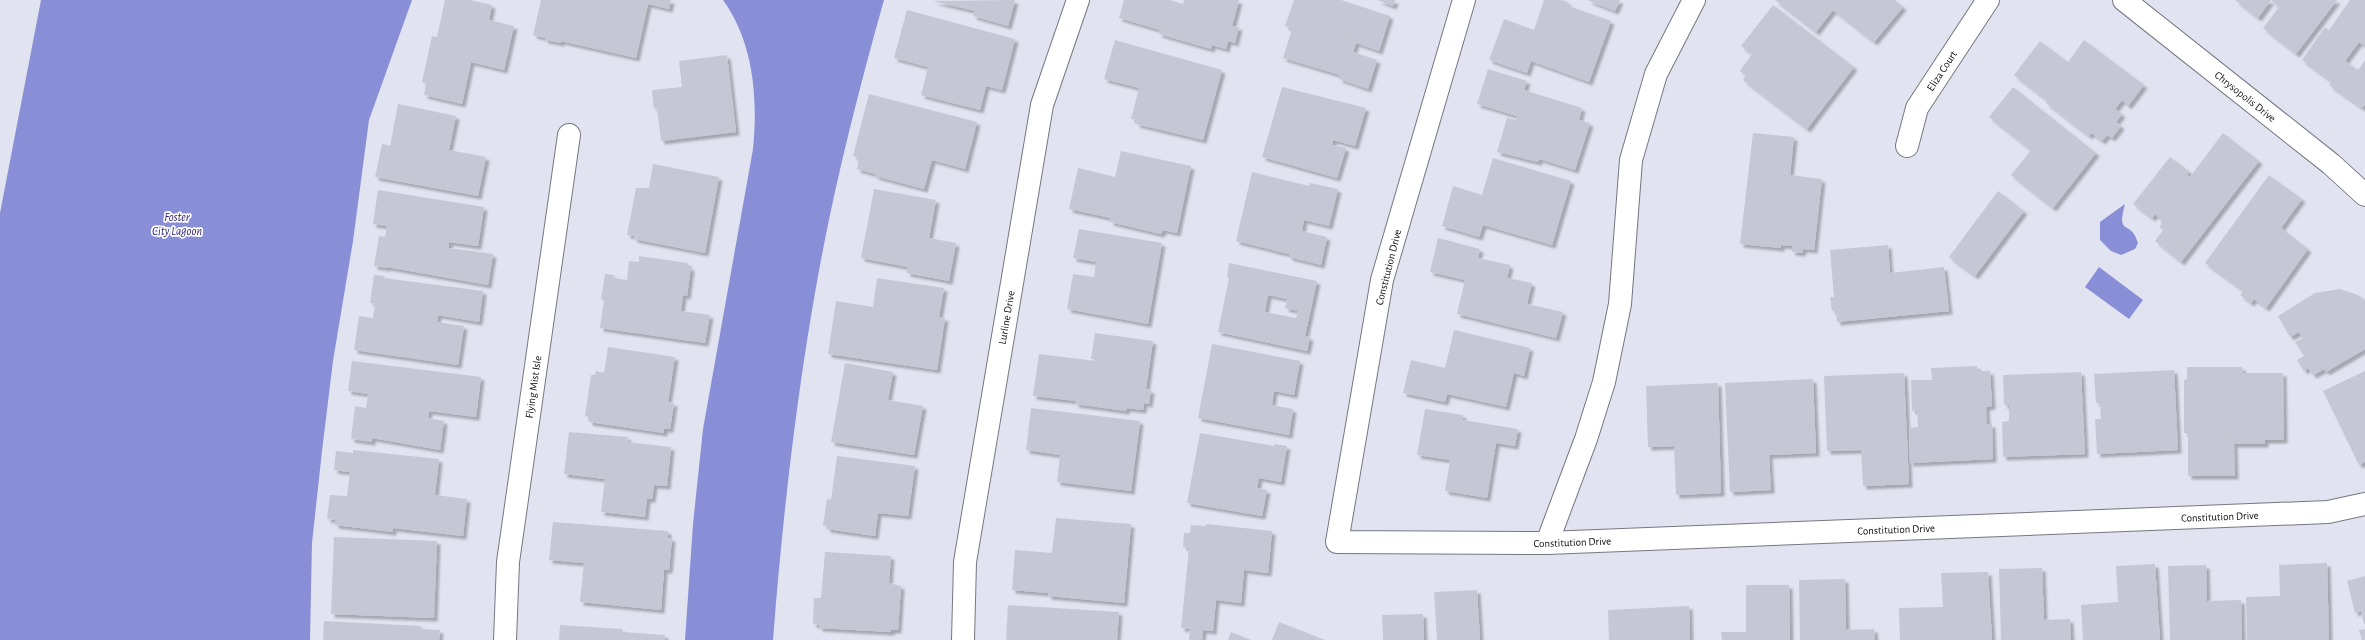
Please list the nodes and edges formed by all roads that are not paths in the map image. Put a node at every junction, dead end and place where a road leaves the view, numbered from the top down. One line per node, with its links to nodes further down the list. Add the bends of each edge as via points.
1 (1078, 0): 12 (street, Lurline Drive, via 1042,105 965,562)
2 (1464, 0): 10 (street, Constitution Drive, via 1382,280 1337,542)
3 (1694, 0): 10 (street, via 1656,74 1631,160 1620,304 1604,382 1586,439)
4 (1988, 0): 7 (street, Eliza Court, via 1917,108)
5 (2124, 0): 8 (street, Chrysopolis Drive, via 2331,164)
6 (569, 135): 11 (street, Flying Mist Isle, via 508,562)
7 (1907, 146)
8 (2365, 194)
9 (2365, 504): 10 (street, Constitution Drive, via 2328,512)
10 (1547, 543)
11 (506, 640)
12 (963, 640)

